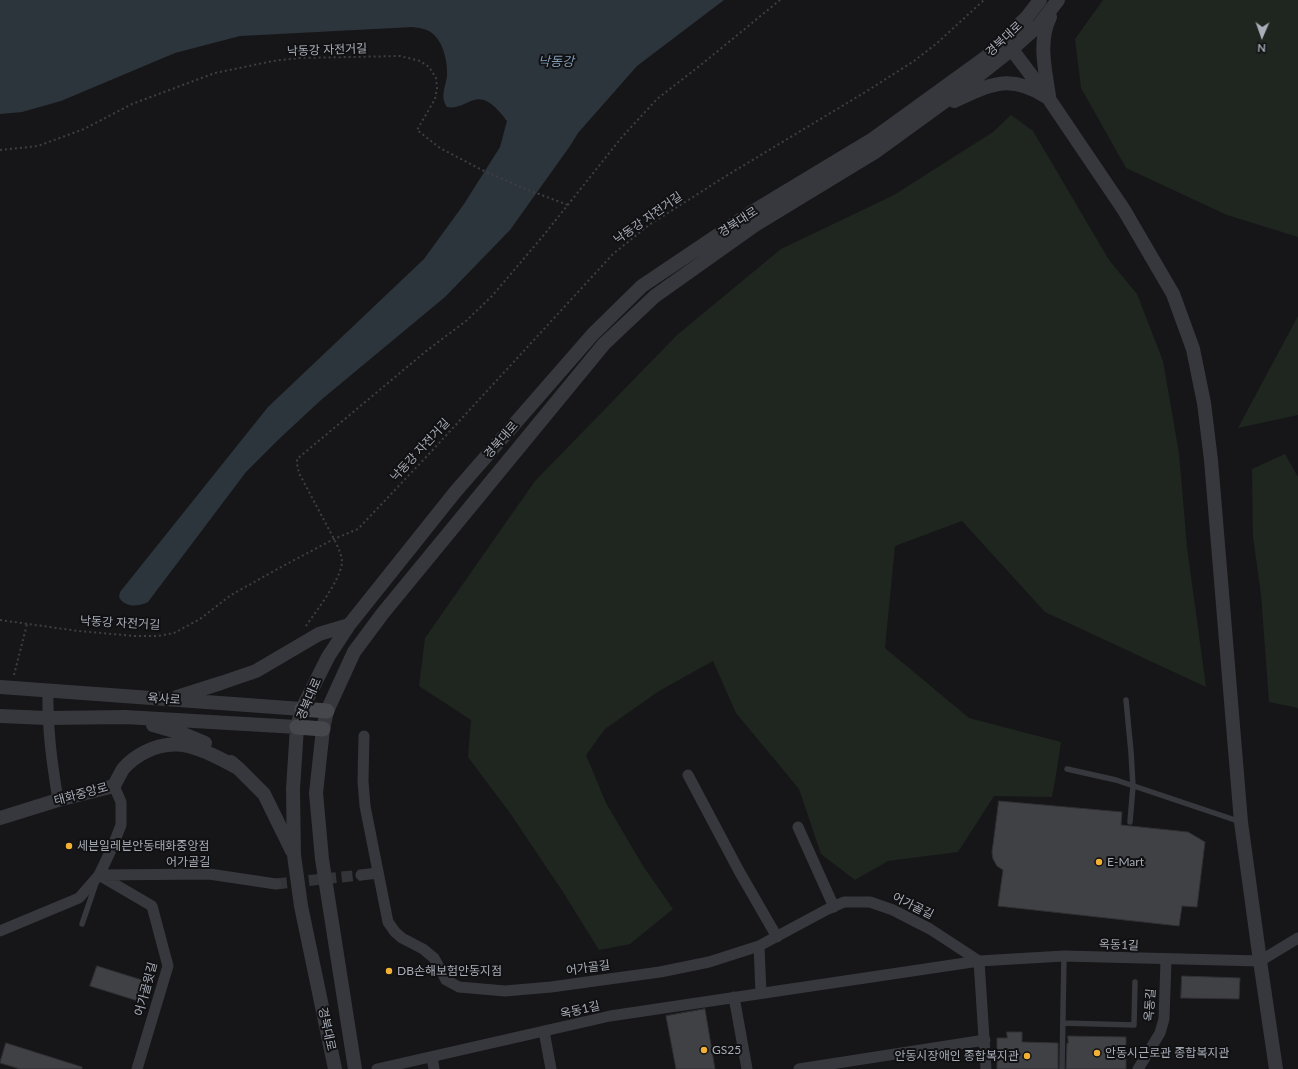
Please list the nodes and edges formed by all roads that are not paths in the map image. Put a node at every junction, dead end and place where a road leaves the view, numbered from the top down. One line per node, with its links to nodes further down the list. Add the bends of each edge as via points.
1 (1040, 0): 3 (street, 경북대로)
2 (1057, 1): 3 (street, 경북대로, via 1039,25); 4 (street, via 1043,38)
3 (1008, 44): 4 (street); 5 (street, 경북대로); 6 (street, 경북대로, via 873,139 752,212 642,286 593,334 461,486)
4 (1049, 99): 5 (street, via 1022,85 1009,82 989,86); 27 (street, via 1124,210 1174,294 1193,349 1204,403 1210,460)
5 (930, 112): 12 (street, 경북대로, via 875,152 755,225 655,296 604,344 383,613 354,652)
6 (349, 625): 9 (street, via 319,634 256,670); 11 (street, 경북대로, via 328,657)
7 (5, 687): 8 (street, 육사로)
8 (48, 690): 9 (street, 육사로); 15 (street)
9 (169, 700): 11 (street, 육사로)
10 (1126, 700): 23 (lane)
11 (302, 710): 12 (main road, 육사로); 16 (street, 경북대로)
12 (327, 711): 17 (street, 경북대로)
13 (0, 716): 15 (street, 육사로)
14 (125, 717): 15 (street, 육사로); 16 (street, 육사로); 19 (street, via 209,744)
15 (47, 718): 24 (street)
16 (297, 727): 17 (main road, 육사로); 29 (street, 경북대로, via 293,789)
17 (324, 729): 53 (street, 경북대로, via 316,793 322,859)
18 (364, 736): 30 (street, 어가골길, via 365,806)
19 (238, 768): 22 (street, 태화중앙로, via 204,751 174,743 156,746 137,756 124,769); 29 (street, via 264,794)
20 (1067, 769): 23 (lane)
21 (688, 775): 37 (street)
22 (114, 786): 24 (street, 태화중앙로); 31 (street, via 121,802 121,825)
23 (1133, 786): 26 (lane); 27 (lane)
24 (58, 800): 25 (street, 태화중앙로)
25 (0, 818)
26 (1130, 822)
27 (1241, 822): 43 (street)
28 (798, 827): 34 (street)
29 (294, 855): 52 (street, 경북대로, via 301,906)
30 (378, 873): 32 (street); 39 (street, 어가골길, via 388,922 395,932 424,949 434,958 446,980 460,987 505,991 551,987 660,972 708,962)
31 (99, 875): 33 (street, 어가골길, via 209,874); 35 (lane); 36 (street, via 79,898); 51 (street, 어가골윗길, via 152,906 168,966)
32 (361, 876)
33 (276, 884)
34 (834, 907): 37 (street, 어가골길); 42 (street, 어가골길, via 844,902 870,902 893,910 930,929)
35 (82, 924)
36 (0, 931)
37 (777, 937): 39 (street, 어가골길)
38 (1298, 938): 43 (street)
39 (759, 946): 45 (street)
40 (1064, 956): 41 (street, 옥동1길); 42 (street, 옥동1길); 47 (lane)
41 (1166, 960): 43 (street, 옥동1길); 61 (street, 옥동길, via 1164,1019 1160,1033)
42 (979, 961): 45 (street, 옥동1길); 49 (street)
43 (1260, 961): 62 (street)
44 (1135, 982): 47 (lane, via 1134,1025)
45 (761, 993): 46 (street, 옥동1길)
46 (734, 997): 48 (street, 옥동1길, via 610,1016); 57 (street)
47 (1063, 1023): 60 (lane)
48 (544, 1031): 50 (street, 옥동1길); 56 (street)
49 (985, 1040): 58 (street); 59 (street)
50 (432, 1057): 54 (street, 옥동1길); 55 (street)
51 (137, 1069)
52 (335, 1069)
53 (355, 1069)
54 (377, 1069)
55 (434, 1069)
56 (551, 1069)
57 (747, 1069)
58 (799, 1069)
59 (986, 1069)
60 (1062, 1069)
61 (1138, 1069)
62 (1276, 1069)

